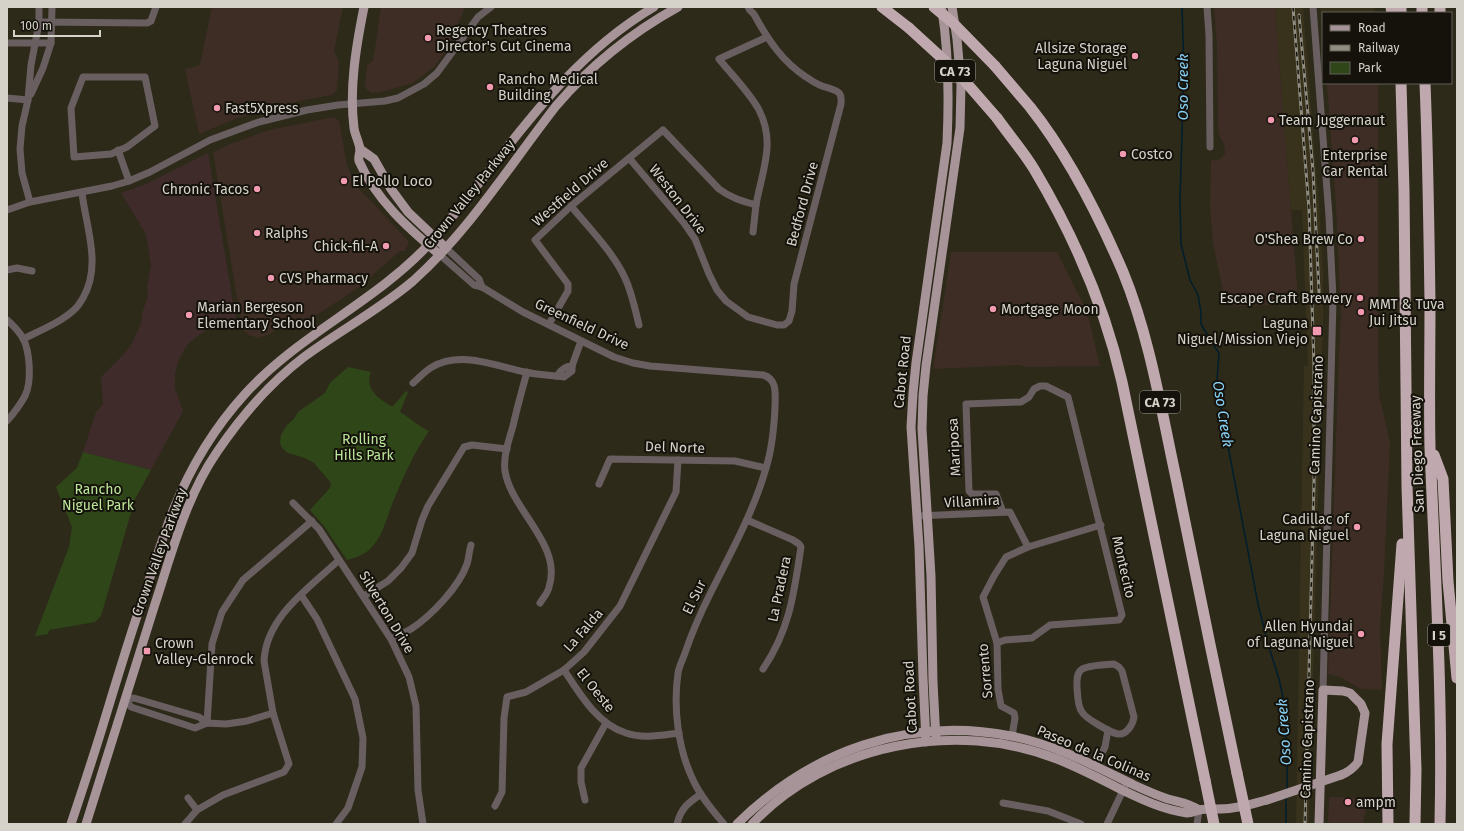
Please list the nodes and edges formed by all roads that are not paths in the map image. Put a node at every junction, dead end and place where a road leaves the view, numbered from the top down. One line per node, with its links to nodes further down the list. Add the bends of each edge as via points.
1 (39, 7): 16 (street)
2 (52, 7): 17 (street)
3 (156, 7): 17 (street, via 152,21 147,23)
4 (364, 7): 27 (main road, Greenfield Drive, via 354,61)
5 (491, 7): 27 (street, via 478,17 446,62 424,84 398,98)
6 (654, 7): 40 (main road, Crown Valley Parkway, via 588,55 569,74 532,115)
7 (678, 7): 42 (main road, Crown Valley Parkway, via 624,41 572,87)
8 (748, 7): 15 (street, via 749,10)
9 (882, 7): 122 (highway, CA 73, bridge, via 949,65 997,118 1033,168 1069,233 1097,296 1122,382)
10 (934, 7): 123 (highway, CA 73, bridge, via 995,66 1058,147 1084,190 1123,274 1136,309 1155,379)
11 (941, 7): 68 (main road, Cabot Road, via 948,83 947,143 913,393 911,427)
12 (952, 7): 69 (main road, Cabot Road, via 959,56 961,113 956,166 923,396 922,429)
13 (1207, 7): 29 (street, via 1210,35)
14 (1313, 7): 85 (street, Camino Capistrano, via 1333,299)
15 (755, 10): 18 (street, via 759,25)
16 (39, 22): 17 (street); 19 (street)
17 (52, 22): 21 (street)
18 (767, 36): 36 (street, via 719,60 750,96 766,129 766,164); 48 (street, Bedford Drive, via 790,65 820,85 840,94 841,104 794,284)
19 (36, 42): 20 (street); 21 (street); 26 (street)
20 (7, 43)
21 (51, 43): 26 (street)
22 (1401, 84): 65 (highway, San Diego Freeway / I 5)
23 (1424, 84): 28 (highway, San Diego Freeway / I 5)
24 (1433, 84): 28 (highway)
25 (7, 98): 26 (street)
26 (28, 100): 35 (street, via 20,149 22,173)
27 (353, 104): 30 (main road, Greenfield Drive, via 354,129); 33 (street, via 307,110 229,132)
28 (1427, 140): 60 (highway, San Diego Freeway / I 5)
29 (1210, 147)
30 (360, 149): 40 (main road, Greenfield Drive, via 374,159 408,212); 41 (main road, Greenfield Drive, via 358,159 375,189 397,216)
31 (118, 150): 31 (street, via 111,154 74,157 71,108 83,77 145,77 156,126 127,147); 33 (street)
32 (629, 158): 36 (street, Westfield Drive, via 663,130 719,189 728,196); 37 (street, Westfield Drive); 48 (street, Weston Drive, via 695,239 717,290 726,301 748,317 777,325 784,325)
33 (129, 181): 34 (street)
34 (82, 192): 35 (street); 51 (street, via 93,270 88,288 77,307 60,320)
35 (30, 202): 38 (street)
36 (756, 205): 39 (street)
37 (571, 206): 49 (street, Westfield Drive, via 535,240 568,284 568,291); 50 (street, via 616,261 625,277)
38 (7, 210)
39 (753, 232)
40 (434, 238): 41 (main road, Crown Valley Parkway); 42 (main road, Greenfield Drive)
41 (428, 245): 43 (main road, Greenfield Drive); 54 (main road, Crown Valley Parkway, via 379,289 303,342)
42 (446, 248): 43 (main road, Crown Valley Parkway); 46 (street, Greenfield Drive, via 479,279)
43 (440, 255): 46 (street, Greenfield Drive, via 474,285); 57 (main road, Crown Valley Parkway, via 393,297 307,355)
44 (7, 270): 45 (street, via 17,268)
45 (32, 272)
46 (482, 287): 49 (street, Greenfield Drive, via 523,312)
47 (7, 320): 51 (street)
48 (789, 321)
49 (549, 324): 52 (street, Greenfield Drive)
50 (639, 325)
51 (23, 339): 59 (street, via 29,359 26,394)
52 (582, 341): 53 (street, via 569,375 564,377); 55 (street, Greenfield Drive, via 614,357 633,363 763,375)
53 (527, 372): 56 (street, via 462,359 432,367); 61 (street)
54 (263, 376): 57 (main road); 79 (main road, Crown Valley Parkway, via 216,432 185,484 167,525)
55 (772, 379): 63 (street, El Sur, via 775,387 774,426)
56 (413, 382)
57 (271, 385): 86 (main road, Crown Valley Parkway, via 216,453 194,493 174,544)
58 (966, 404): 67 (street, Mariposa, via 969,491 972,494 996,494); 72 (street, Montecito, via 1021,402 1040,386 1046,386 1068,397)
59 (7, 420)
60 (1430, 446): 84 (highway, via 1443,479 1448,581); 127 (highway, San Diego Freeway / I 5, via 1439,647)
61 (507, 449): 77 (street, via 472,445 464,447 428,506 412,553 388,580); 78 (street, via 505,470 513,493 542,542 551,563 552,576 549,588)
62 (678, 460): 63 (street, Del Norte, via 736,461); 64 (street, Del Norte, via 610,459); 83 (street, La Falda, via 676,492 620,606 584,652)
63 (766, 468): 70 (street, El Sur)
64 (599, 484)
65 (1407, 486): 125 (highway, via 1388,738); 126 (highway, San Diego Freeway / I 5, via 1416,770)
66 (293, 503): 71 (street, Silverton Drive)
67 (1002, 512): 69 (street, Villamira); 74 (street, Villamira, via 1010,512)
68 (917, 516): 69 (street, Villamira); 98 (main road, Cabot Road)
69 (927, 516): 96 (main road, Cabot Road)
70 (747, 520): 82 (street, La Pradera, via 793,540 801,547 791,610 780,641); 94 (street, El Sur, via 694,626 678,672 676,706)
71 (312, 521): 75 (street, Silverton Drive); 90 (street, via 243,580 222,612 212,644)
72 (1101, 525): 74 (street); 81 (street, Montecito, via 1122,615 1119,620 1050,625 1032,638)
73 (471, 545): 80 (street, via 459,579 448,594 426,617)
74 (1028, 547): 81 (street, Sorrento, via 1006,557 983,597)
75 (339, 560): 76 (street); 77 (street, Silverton Drive)
76 (301, 595): 88 (street, via 279,619 264,654); 113 (street, via 317,619 355,699 363,738 362,767 348,808)
77 (364, 596): 80 (street, Silverton Drive)
78 (540, 603)
79 (134, 626): 86 (main road, via 137,632 120,687 120,695); 92 (main road, Crown Valley Parkway)
80 (391, 640): 114 (street, Silverton Drive, via 409,677 416,706 418,790)
81 (997, 643): 97 (street, Sorrento, via 998,689 1001,706 1014,713)
82 (764, 669)
83 (564, 670): 91 (street, El Oeste, via 578,692); 107 (street, La Falda, via 526,692 507,697 502,792)
84 (1457, 678)
85 (1323, 690): 109 (main road, Paseo de la Colinas, bridge, via 1350,693 1361,704 1365,713 1358,762 1354,768 1341,775 1267,800 1231,808); 124 (main road, Camino Capistrano)
86 (125, 699): 87 (street, via 134,698); 89 (street, via 131,707); 92 (main road, via 118,701 110,722); 111 (main road, Crown Valley Parkway)
87 (179, 712): 89 (street); 90 (street, via 198,717)
88 (273, 713): 90 (street, via 247,721); 108 (street, via 289,764 284,772 223,795)
89 (176, 723): 90 (street, via 195,728)
90 (207, 723)
91 (606, 723): 94 (street, El Oeste, via 627,733 651,736); 105 (street, via 581,768)
92 (104, 724): 110 (main road, Crown Valley Parkway)
93 (1108, 730): 95 (street); 95 (street, via 1088,718 1080,708 1076,682 1077,675 1084,668 1114,664 1122,672 1134,720 1130,727); 99 (street)
94 (679, 733): 103 (street, El Sur, via 693,781)
95 (1118, 734): 99 (street)
96 (936, 736): 97 (main road, Paseo de la Colinas, via 958,730); 98 (main road, Paseo de la Colinas); 100 (main road, Paseo de la Colinas, via 996,743)
97 (1012, 736): 101 (main road, Paseo de la Colinas, via 1049,747)
98 (926, 737): 117 (main road, Paseo de la Colinas, via 897,736 846,751 784,784); 118 (main road, Paseo de la Colinas, via 875,752 829,770 801,784)
99 (1105, 747): 101 (street)
100 (1056, 759): 101 (main road, via 1085,767); 102 (main road, Paseo de la Colinas)
101 (1095, 766): 102 (main road, Paseo de la Colinas)
102 (1125, 786): 109 (main road, Paseo de la Colinas, via 1191,804); 120 (street)
103 (701, 794): 115 (street, via 688,803); 116 (street, El Sur)
104 (188, 798): 108 (street)
105 (585, 800)
106 (1003, 803): 119 (street, via 1048,811)
107 (495, 806)
108 (197, 810): 112 (street)
109 (1199, 810): 121 (street)
110 (71, 824)
111 (86, 824)
112 (185, 824)
113 (336, 824)
114 (423, 824)
115 (676, 824)
116 (724, 824)
117 (737, 824)
118 (750, 824)
119 (1081, 824)
120 (1107, 824)
121 (1197, 824)
122 (1214, 824)
123 (1248, 824)
124 (1319, 824)
125 (1388, 824)
126 (1415, 824)
127 (1440, 824)

